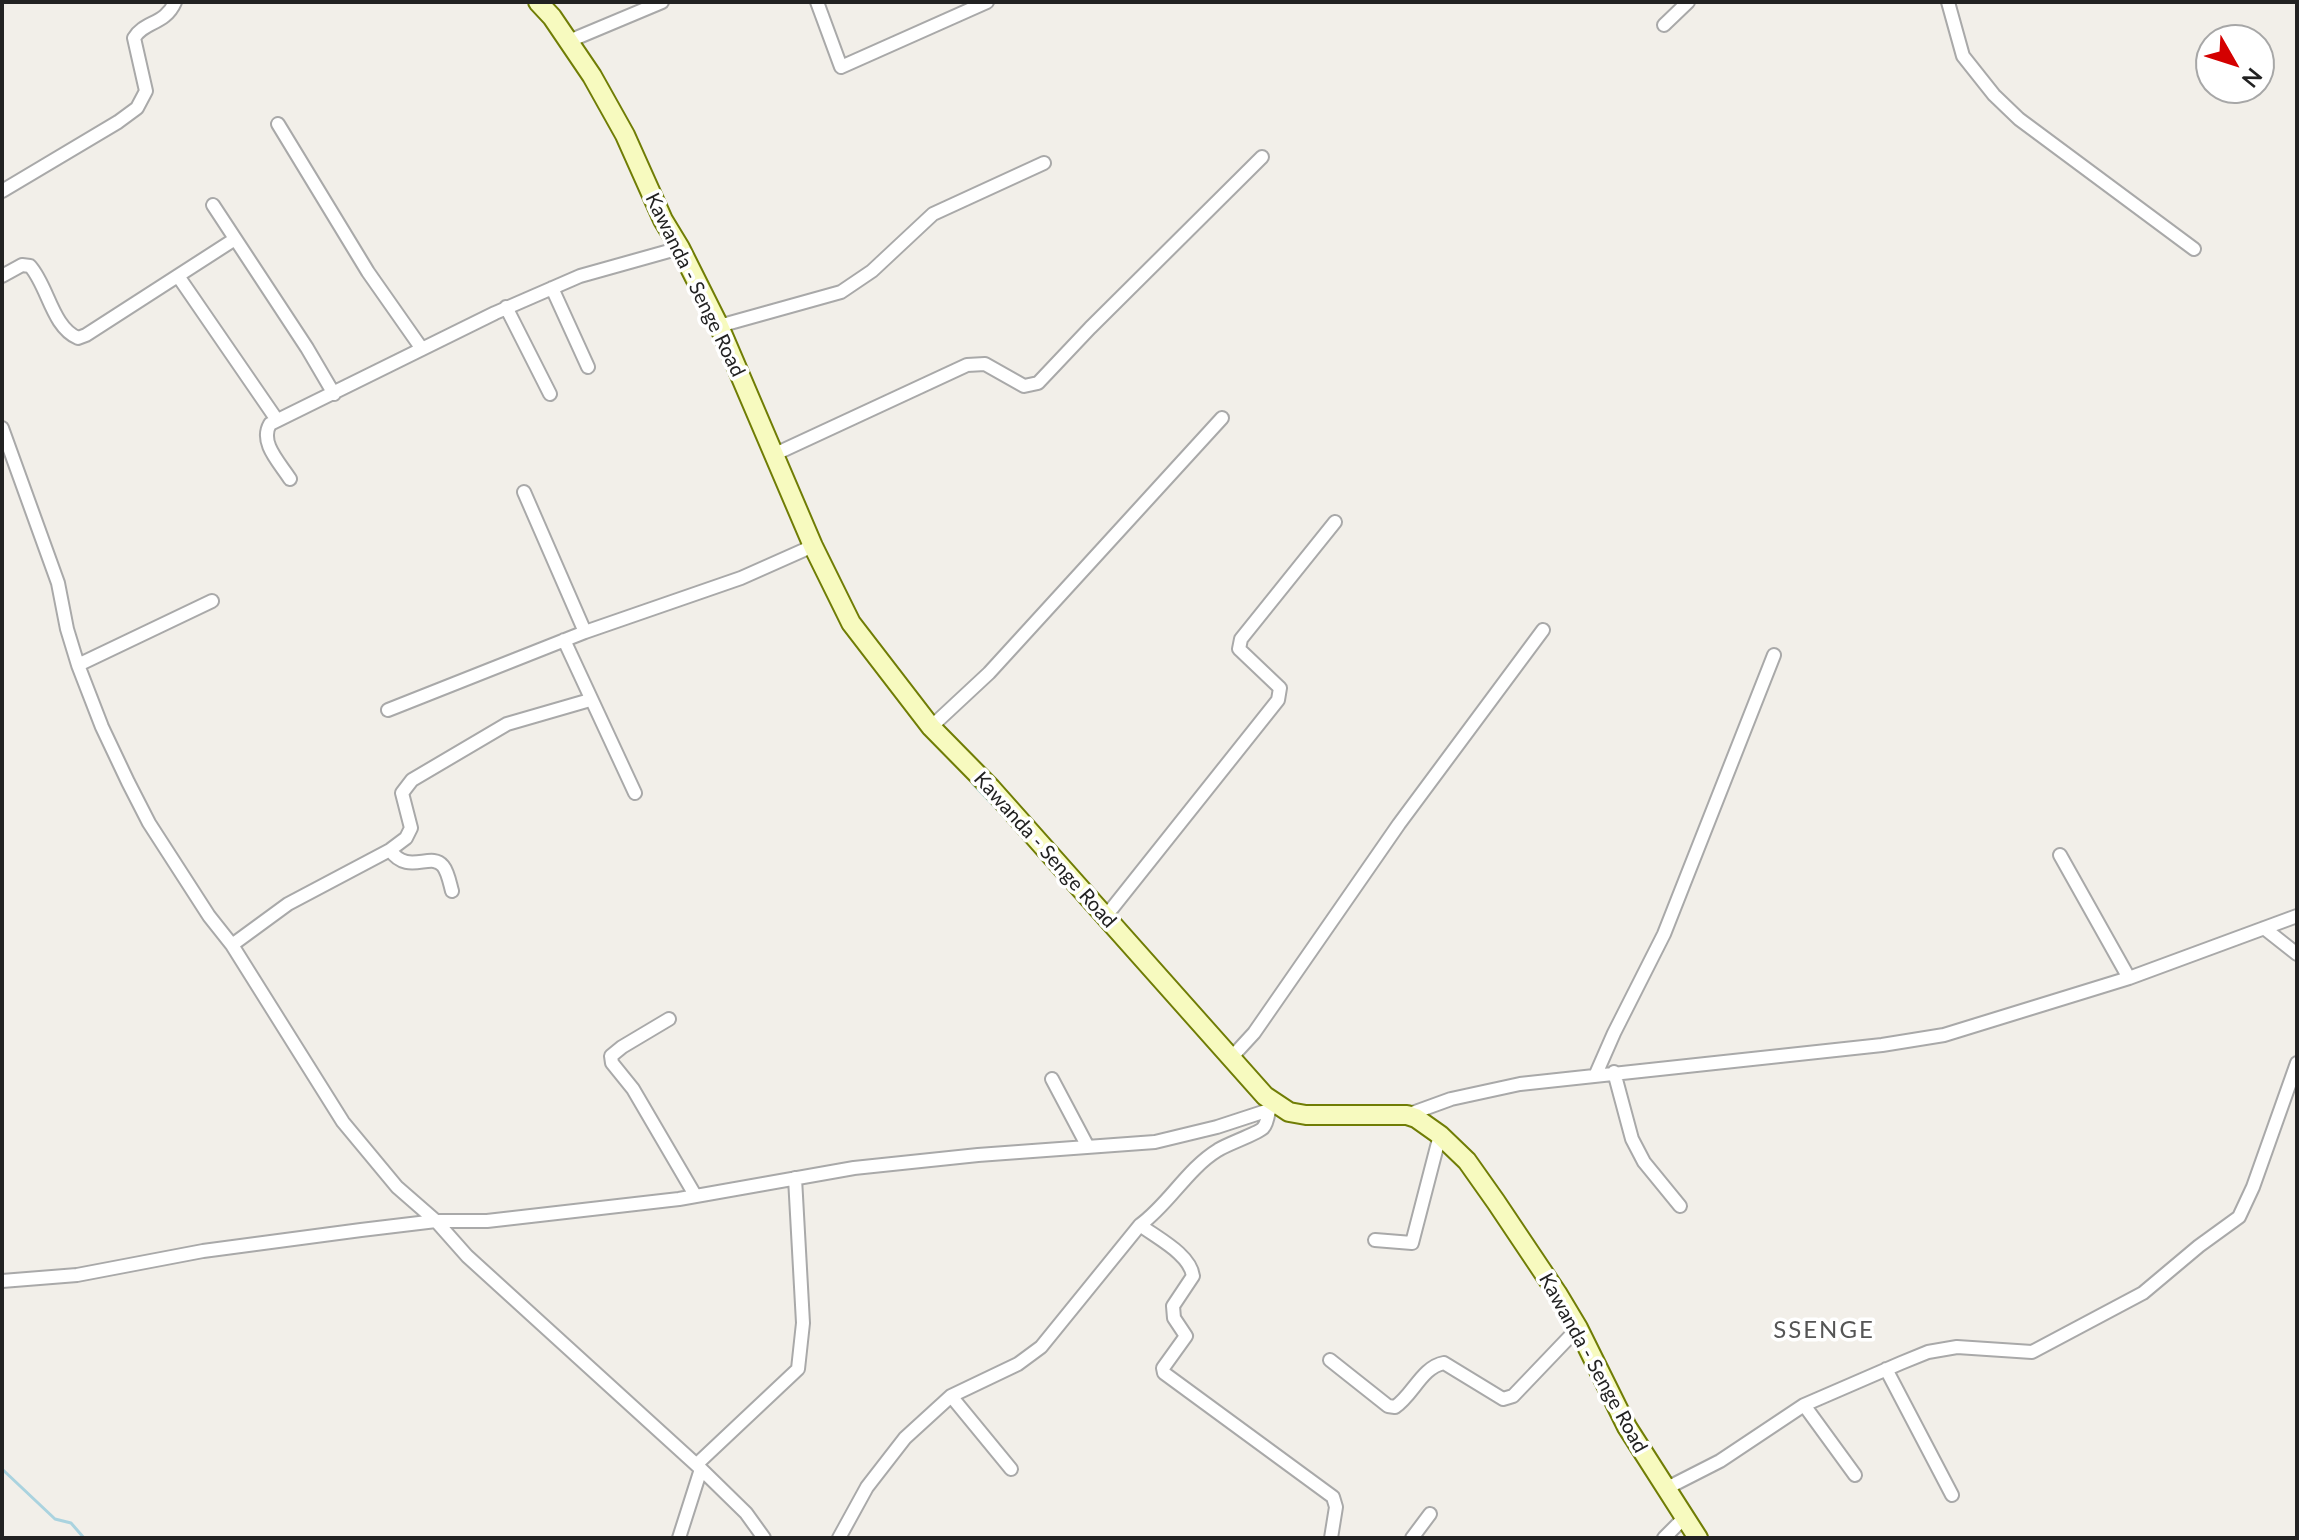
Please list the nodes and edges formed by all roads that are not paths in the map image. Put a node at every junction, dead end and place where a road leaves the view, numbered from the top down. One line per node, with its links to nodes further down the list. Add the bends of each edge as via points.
1 (175, 2): 13 (street, via 164,19 134,38 146,91 137,108)
2 (538, 2): 9 (street, Kawanda - Senge Road)
3 (662, 2): 9 (street)
4 (817, 2): 5 (street, via 841,67)
5 (987, 2)
6 (1688, 2): 8 (street)
7 (1948, 2): 17 (street, via 1963,56 1994,95)
8 (1664, 25)
9 (569, 41): 16 (street, Kawanda - Senge Road, via 609,105)
10 (278, 124): 23 (street)
11 (1262, 157): 30 (street, via 1038,383 1024,386 985,364 967,365)
12 (1044, 163): 22 (street, via 933,214 872,271 841,292)
13 (2, 191)
14 (213, 205): 15 (street)
15 (235, 239): 19 (street); 25 (street)
16 (680, 248): 20 (street); 22 (street, Kawanda - Senge Road)
17 (2194, 249)
18 (2, 276): 19 (street, via 30,266 58,318 78,338)
19 (178, 276): 28 (street)
20 (552, 288): 21 (street); 24 (street)
21 (506, 307): 23 (street); 26 (street)
22 (719, 326): 30 (street, Kawanda - Senge Road)
23 (422, 349): 25 (street)
24 (588, 367)
25 (334, 394): 28 (street)
26 (550, 394)
27 (1222, 418): 43 (street, via 989,673)
28 (277, 420): 31 (street, via 268,426 266,437)
29 (2, 428): 40 (street, via 58,583)
30 (773, 455): 34 (street, Kawanda - Senge Road)
31 (290, 479)
32 (524, 492): 37 (street)
33 (1335, 522): 48 (street, via 1241,639 1239,649 1245,657 1280,688 1278,700)
34 (813, 546): 37 (street, via 741,578); 43 (street, Kawanda - Senge Road, via 851,623)
35 (212, 601): 40 (street)
36 (1543, 630): 55 (street)
37 (585, 632): 38 (street)
38 (564, 640): 41 (street); 42 (street)
39 (1774, 655): 58 (street, via 1664,934)
40 (78, 665): 51 (street, via 149,823)
41 (590, 700): 44 (street); 45 (street, via 507,724 412,780 402,793 410,833)
42 (388, 710)
43 (931, 727): 48 (street, Kawanda - Senge Road)
44 (635, 793)
45 (390, 850): 47 (street, via 403,862 443,866); 51 (street, via 288,904)
46 (2060, 855): 53 (street)
47 (452, 891)
48 (1106, 916): 55 (street, Kawanda - Senge Road)
49 (2297, 916): 50 (street)
50 (2264, 928): 52 (street); 53 (street)
51 (232, 945): 67 (street, via 343,1122 397,1187)
52 (2297, 954)
53 (2129, 978): 57 (street, via 1944,1035)
54 (669, 1019): 65 (street, via 622,1047 611,1056 612,1063)
55 (1231, 1058): 60 (street, Kawanda - Senge Road)
56 (2297, 1063): 73 (street, via 2239,1217 2164,1278 2032,1352 1957,1347)
57 (1614, 1072): 58 (street); 66 (street, via 1632,1139)
58 (1596, 1074): 61 (street, via 1464,1096)
59 (1052, 1079): 63 (street)
60 (1273, 1108): 61 (street, via 1306,1115); 63 (street, via 1155,1142); 68 (street, via 1264,1128 1202,1161)
61 (1407, 1115): 62 (street, Kawanda - Senge Road)
62 (1440, 1135): 69 (street, via 1412,1243); 71 (street, Kawanda - Senge Road, via 1478,1175)
63 (1088, 1147): 64 (street)
64 (795, 1178): 65 (street); 76 (street, via 803,1323 798,1369)
65 (695, 1195): 67 (street, via 487,1221)
66 (1680, 1206)
67 (436, 1221): 70 (street, via 203,1251 77,1275); 76 (street, via 529,1314)
68 (1140, 1225): 74 (street, via 1041,1347); 86 (street, via 1192,1268 1193,1276 1173,1306 1186,1336 1164,1373 1333,1497)
69 (1375, 1240)
70 (2, 1281)
71 (1578, 1328): 72 (street, via 1513,1396 1503,1399 1444,1363 1428,1370 1403,1402 1388,1406); 79 (street, Kawanda - Senge Road, via 1627,1427)
72 (1330, 1360)
73 (1886, 1369): 75 (street); 80 (street)
74 (951, 1396): 77 (street); 85 (street, via 905,1438 867,1487)
75 (1804, 1405): 78 (street); 79 (street, via 1720,1461)
76 (699, 1467): 83 (street); 84 (street)
77 (1011, 1469)
78 (1855, 1475)
79 (1667, 1488): 82 (street, Kawanda - Senge Road)
80 (1952, 1495)
81 (1430, 1514): 87 (street)
82 (1684, 1518): 88 (street); 89 (street, Kawanda - Senge Road)
83 (679, 1538)
84 (764, 1538)
85 (839, 1538)
86 (1331, 1538)
87 (1412, 1538)
88 (1664, 1538)
89 (1698, 1538)

